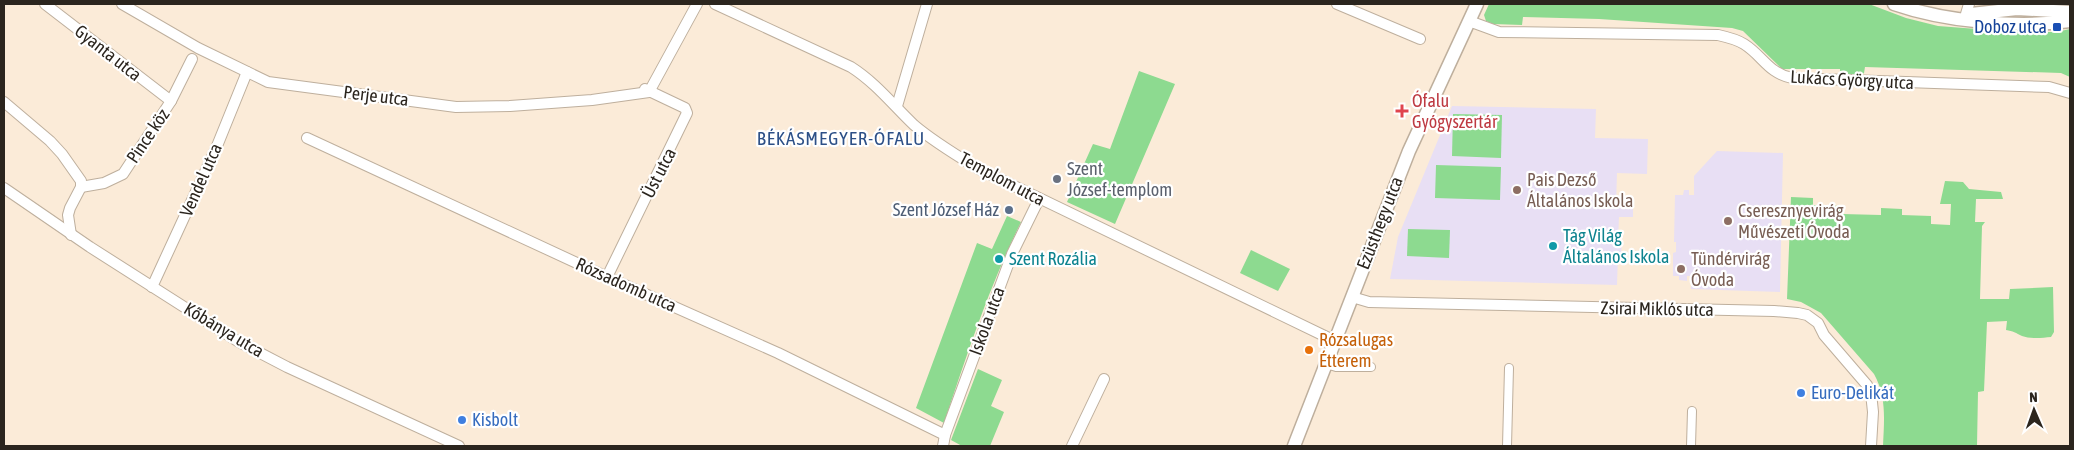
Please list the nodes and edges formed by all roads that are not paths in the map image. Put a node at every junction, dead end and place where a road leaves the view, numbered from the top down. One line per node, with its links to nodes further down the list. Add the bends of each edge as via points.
1 (45, 4): 19 (street, Gyanta utca)
2 (122, 4): 16 (street, Perje utca)
3 (697, 4): 17 (street)
4 (715, 4): 21 (street, Templom utca, via 851,67 869,79)
5 (927, 4): 21 (street)
6 (1337, 4): 14 (street)
7 (1477, 4): 12 (street, Ezüsthegy utca)
8 (1894, 4): 11 (street)
9 (1967, 9): 10 (street); 11 (street)
10 (2070, 12)
11 (1943, 17): 13 (street, via 2014,24)
12 (1468, 21): 18 (street, Lukács György utca, via 1499,32 1718,35 1746,45 1779,75 1792,78 2049,87); 29 (street, Ezüsthegy utca, via 1408,151)
13 (2070, 21)
14 (1420, 39)
15 (192, 59): 19 (street, Pince köz)
16 (247, 72): 17 (street, Perje utca, via 268,82 456,107 574,101); 28 (street, Vendel utca)
17 (647, 90): 27 (street, Üst utca, via 685,108 687,113)
18 (2070, 93)
19 (171, 101): 23 (street, Pince köz, via 123,174)
20 (4, 102): 23 (street, via 56,146 79,177)
21 (896, 106): 25 (street, Templom utca, via 945,148)
22 (307, 138): 27 (street, Rózsadomb utca)
23 (81, 187): 26 (street, via 68,215)
24 (4, 188): 26 (street, Kőbánya utca)
25 (1039, 199): 30 (street, Templom utca); 36 (street, Iskola utca, via 1012,254)
26 (71, 235): 28 (street, Kőbánya utca)
27 (606, 276): 36 (street, Rózsadomb utca, via 778,353)
28 (152, 287): 37 (street, Kőbánya utca, via 239,342 287,367)
29 (1352, 297): 30 (street, Ezüsthegy utca); 42 (street, Zsirai Miklós utca, via 1369,302 1803,314 1818,323 1824,335 1870,390 1873,412)
30 (1335, 341): 31 (street, Ezüsthegy utca)
31 (1326, 364): 32 (street); 39 (street, Ezüsthegy utca)
32 (1371, 367)
33 (1509, 368): 40 (street)
34 (1104, 379): 38 (street)
35 (1692, 412): 41 (street)
36 (944, 443)
37 (459, 446)
38 (1072, 446)
39 (1294, 446)
40 (1507, 446)
41 (1691, 446)
42 (1871, 446)

